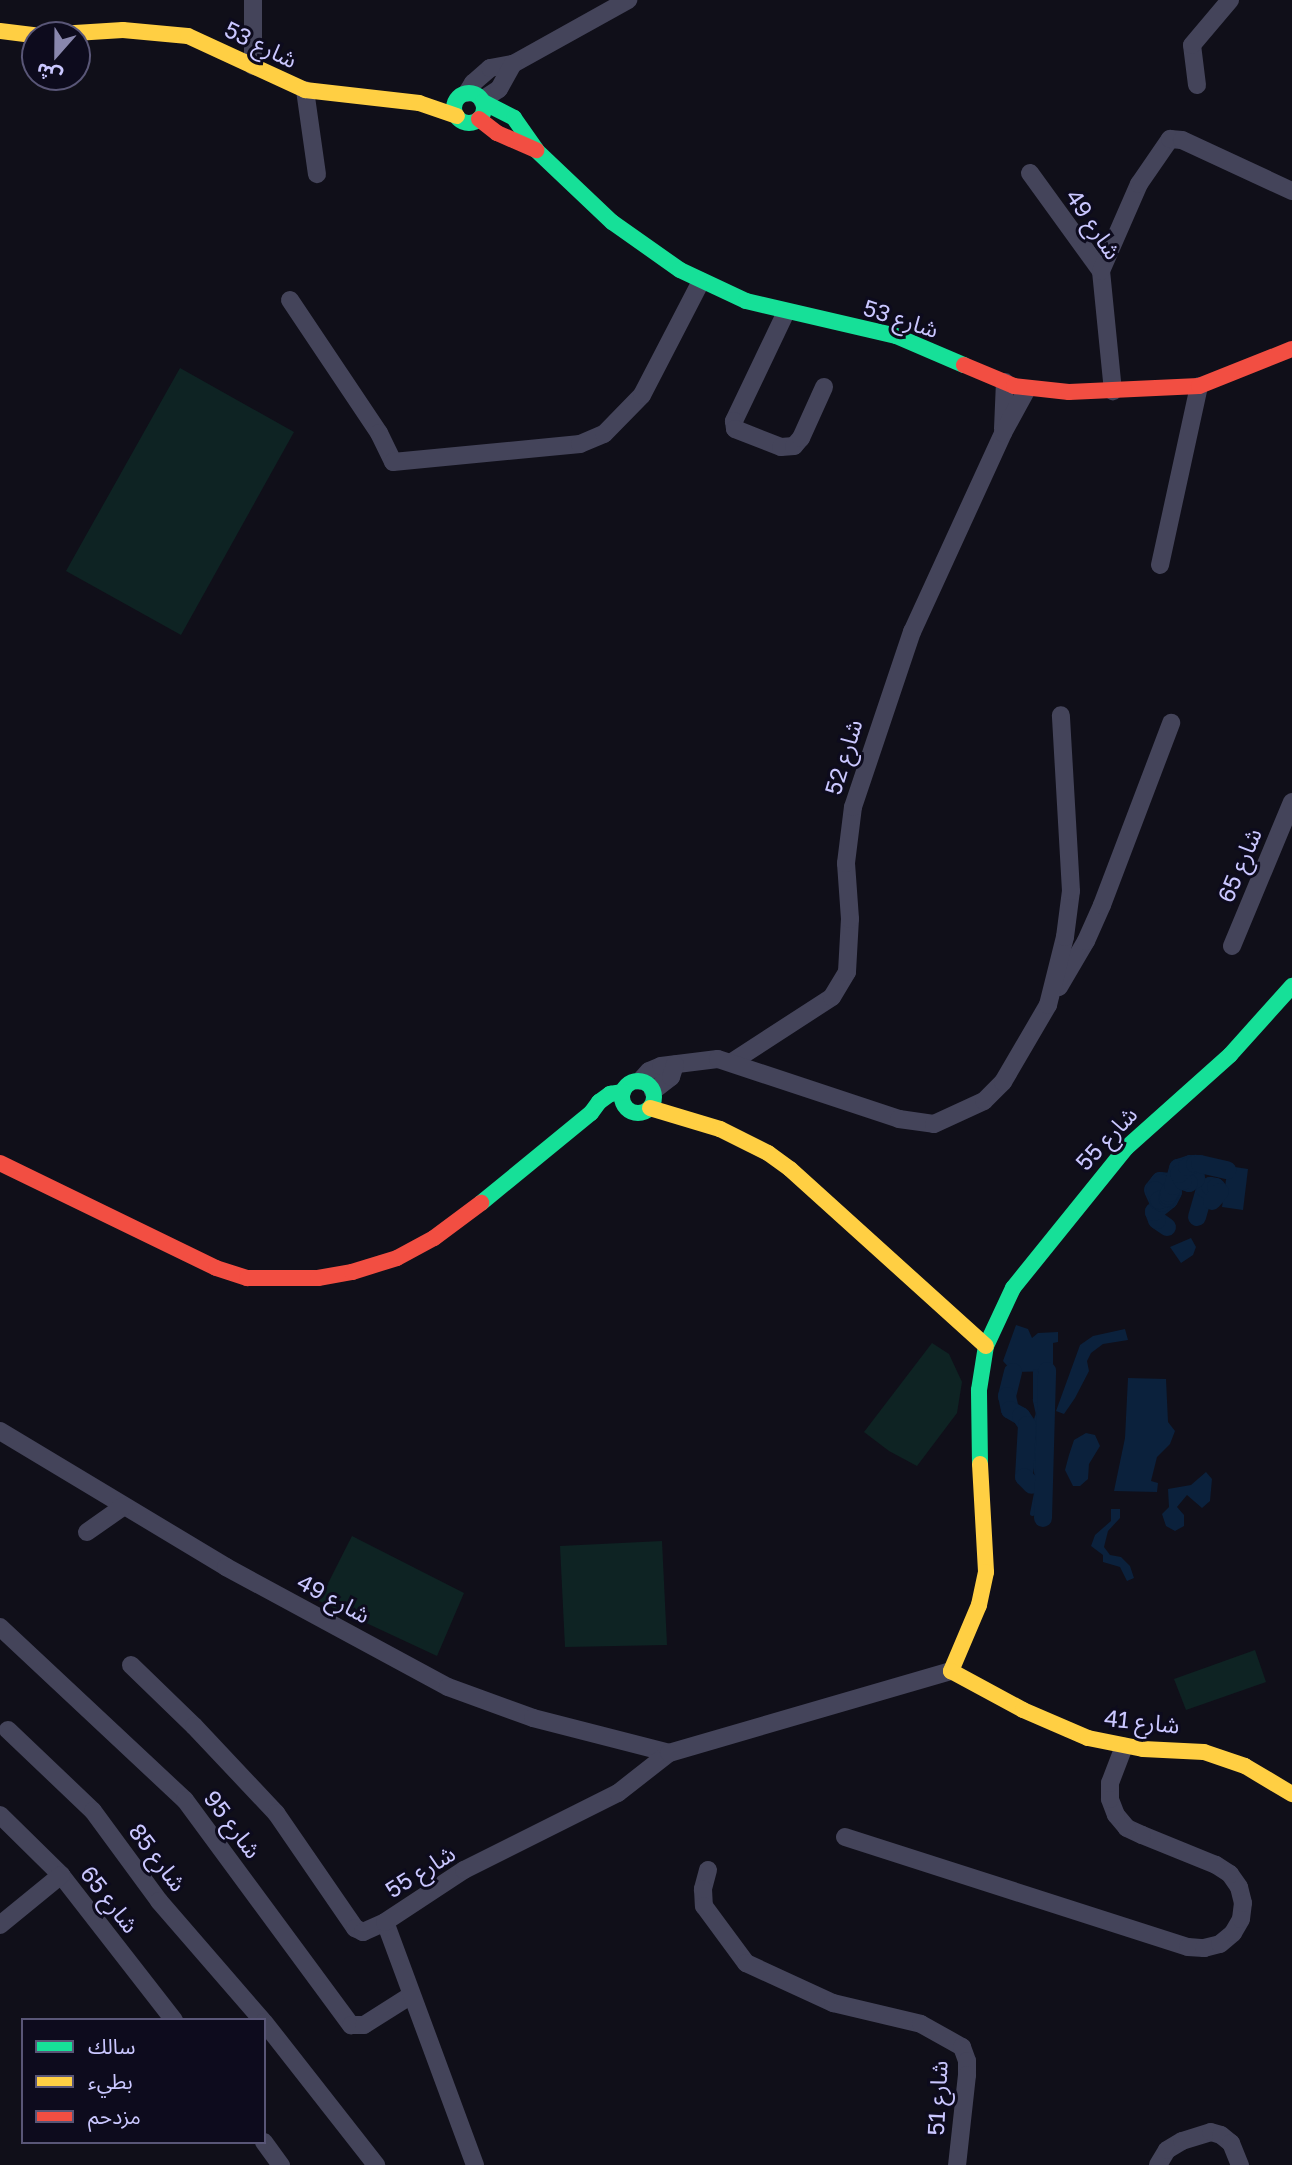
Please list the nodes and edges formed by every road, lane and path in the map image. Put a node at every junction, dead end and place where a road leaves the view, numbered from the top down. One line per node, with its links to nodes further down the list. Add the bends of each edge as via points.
1 (253, 0): 9 (street)
2 (628, 0): 4 (street)
3 (1230, 0): 10 (street, via 1192,45)
4 (608, 6): 8 (street)
5 (0, 31): 7 (street)
6 (91, 32): 9 (street, شارع 53, via 161,32 201,41)
7 (21, 34)
8 (513, 64): 11 (street); 13 (street, via 491,68 473,83)
9 (253, 66): 12 (street, شارع 53)
10 (1197, 85)
11 (499, 89): 13 (street); 16 (street)
12 (305, 90): 14 (street, شارع 53); 20 (street)
13 (474, 98): 14 (street, شارع 53, via 440,95); 15 (street, via 456,103); 16 (street, شارع 53); 17 (street, via 484,108)
14 (419, 103): 15 (street, شارع 53)
15 (457, 116): 17 (street, via 467,122)
16 (514, 118): 18 (street, شارع 53)
17 (479, 119): 18 (street, شارع 53, via 497,133)
18 (536, 150): 23 (street, شارع 53, via 641,245)
19 (1030, 173): 22 (street, شارع 49)
20 (317, 174)
21 (1292, 191): 22 (street, via 1182,140 1170,139 1143,177)
22 (1101, 271): 31 (street, شارع 49)
23 (701, 281): 24 (street, via 642,395 604,435 580,444 393,462 379,433); 25 (street, شارع 53)
24 (290, 300)
25 (786, 312): 27 (street, شارع 53, via 896,336); 29 (street, via 734,421 735,429 781,447 794,446)
26 (1292, 349): 28 (street, شارع 53)
27 (1005, 382): 30 (street, شارع 53); 32 (street, شارع 52)
28 (1199, 386): 31 (street, شارع 53); 33 (street)
29 (824, 387)
30 (1027, 389): 31 (street, شارع 53); 32 (street, شارع 52)
31 (1113, 391)
32 (1003, 433): 40 (street, شارع 52, via 912,632 853,807 846,863 847,972 832,997)
33 (1160, 565)
34 (1061, 715): 39 (street, via 1071,906)
35 (1171, 723): 39 (street, via 1102,905)
36 (1292, 802): 37 (street, شارع 65)
37 (1232, 946)
38 (1292, 986): 44 (street, شارع 55, via 1230,1055 1105,1172 1013,1288)
39 (1048, 1005): 40 (street, via 1003,1083 984,1101 934,1124 899,1119)
40 (732, 1062): 41 (street, via 703,1059 675,1065 671,1077)
41 (650, 1094): 42 (street, via 630,1083); 42 (street, via 634,1113); 44 (street, via 684,1108 694,1120 744,1140 790,1169)
42 (624, 1099): 43 (street, via 610,1094 599,1102 491,1196 434,1238 397,1258 318,1278 247,1278 216,1268)
43 (0, 1163)
44 (986, 1346): 50 (street, شارع 55, via 979,1390 986,1572 979,1605)
45 (0, 1431): 46 (street, شارع 49)
46 (124, 1506): 47 (street); 53 (street, شارع 49, via 226,1567 448,1686 533,1718)
47 (87, 1532)
48 (0, 1627): 61 (street, شارع 95, via 185,1800 351,2025 364,2025)
49 (131, 1665): 59 (street, via 276,1813 355,1928 368,1931)
50 (951, 1671): 52 (street, شارع 41, via 1069,1731); 53 (street)
51 (8, 1730): 63 (street, شارع 85, via 93,1811 159,1900)
52 (1124, 1747): 54 (street, شارع 41, via 1213,1755 1245,1766); 56 (street, via 1110,1783 1116,1815 1127,1828 1216,1865 1239,1887 1241,1919 1220,1944 1188,1947)
53 (669, 1753): 59 (street, شارع 55, via 618,1793 464,1870)
54 (1292, 1794)
55 (0, 1815): 58 (street, شارع 65)
56 (845, 1837)
57 (708, 1870): 69 (street, شارع 51, via 704,1906 746,1963 832,2003 921,2024 962,2047 967,2061)
58 (61, 1875): 60 (street); 62 (street, شارع 65)
59 (385, 1922): 61 (street, شارع 55)
60 (0, 1925)
61 (410, 1996): 68 (street, شارع 55)
62 (172, 2018)
63 (260, 2018)
64 (266, 2025): 67 (street, شارع 85)
65 (265, 2144): 66 (street)
66 (281, 2165)
67 (376, 2165)
68 (475, 2165)
69 (957, 2165)
70 (1158, 2165): 71 (street, via 1167,2150 1211,2132 1231,2143)
71 (1240, 2165)

